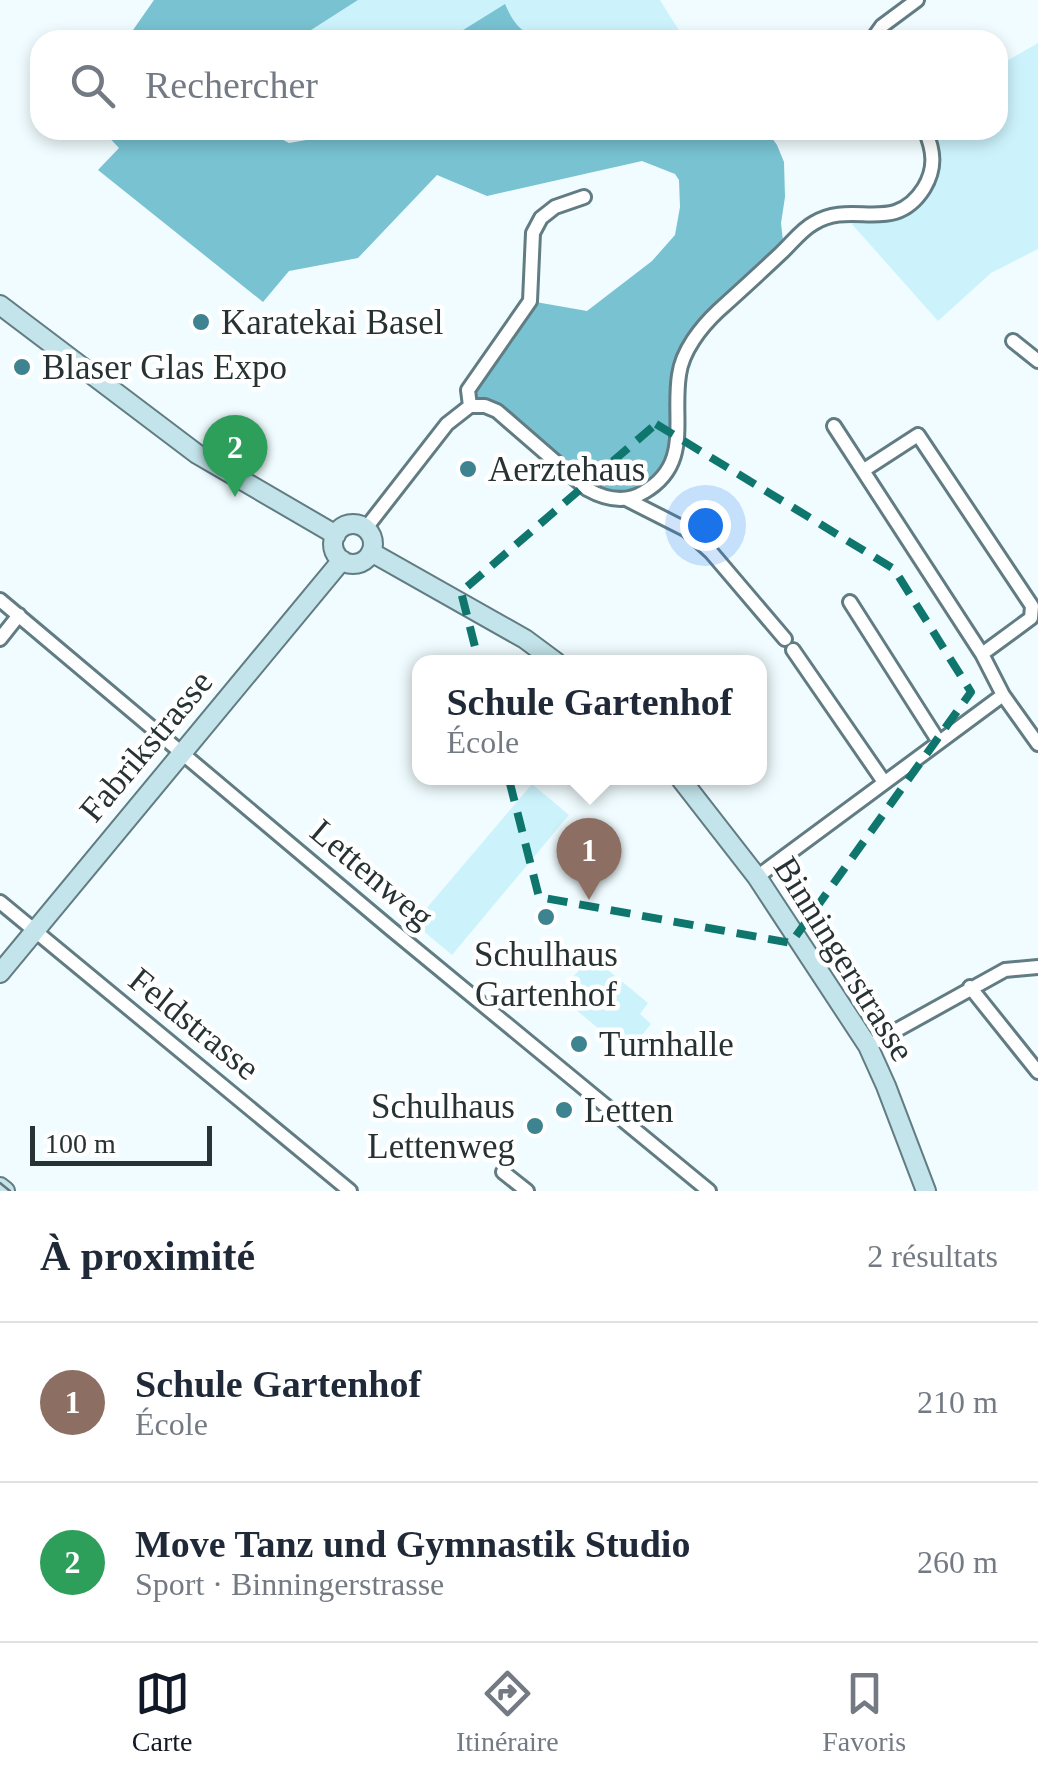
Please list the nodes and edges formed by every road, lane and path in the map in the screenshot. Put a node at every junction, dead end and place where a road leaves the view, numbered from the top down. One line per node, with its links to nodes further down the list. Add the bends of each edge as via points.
1 (917, 0): 2 (street)
2 (879, 30)
3 (929, 140): 11 (street, via 930,177 906,210 842,213 814,222 695,337 679,374 674,458 654,486)
4 (584, 197): 8 (street, via 541,218 533,233 530,301 468,390)
5 (0, 306): 13 (street, via 198,454)
6 (1013, 341): 7 (street)
7 (1038, 361)
8 (470, 406): 11 (street, via 496,410 603,498); 12 (street, via 447,424)
9 (834, 426): 10 (street)
10 (864, 470): 20 (street); 20 (street, via 918,435 1032,606 1030,618)
11 (626, 499): 26 (street, via 687,530 710,552 789,644)
12 (366, 528): 13 (street, via 350,524); 14 (street)
13 (336, 534): 15 (street)
14 (371, 552): 15 (street, via 362,562); 21 (street)
15 (342, 560): 25 (street, Fabrikstrasse)
16 (0, 600): 18 (street, Lettenweg)
17 (850, 602): 23 (street)
18 (19, 615): 19 (street); 25 (street, Lettenweg)
19 (0, 638)
20 (982, 654): 22 (street)
21 (547, 655)
22 (1003, 694): 23 (street); 24 (street)
23 (938, 742): 26 (street)
24 (1038, 744)
25 (181, 755): 30 (street, Fabrikstrasse); 39 (street, Lettenweg)
26 (884, 782): 28 (street)
27 (685, 785): 28 (street, Binningerstrasse)
28 (756, 877): 34 (street, Binningerstrasse)
29 (0, 902): 30 (street, Feldstrasse)
30 (34, 932): 32 (street, Fabrikstrasse); 37 (street, Feldstrasse)
31 (1038, 967): 33 (street, via 1005,970)
32 (0, 974)
33 (970, 988): 34 (street); 35 (street)
34 (868, 1046): 40 (street, Binningerstrasse)
35 (1038, 1072)
36 (503, 1172): 38 (street)
37 (350, 1191)
38 (526, 1191)
39 (709, 1191)
40 (926, 1191)

